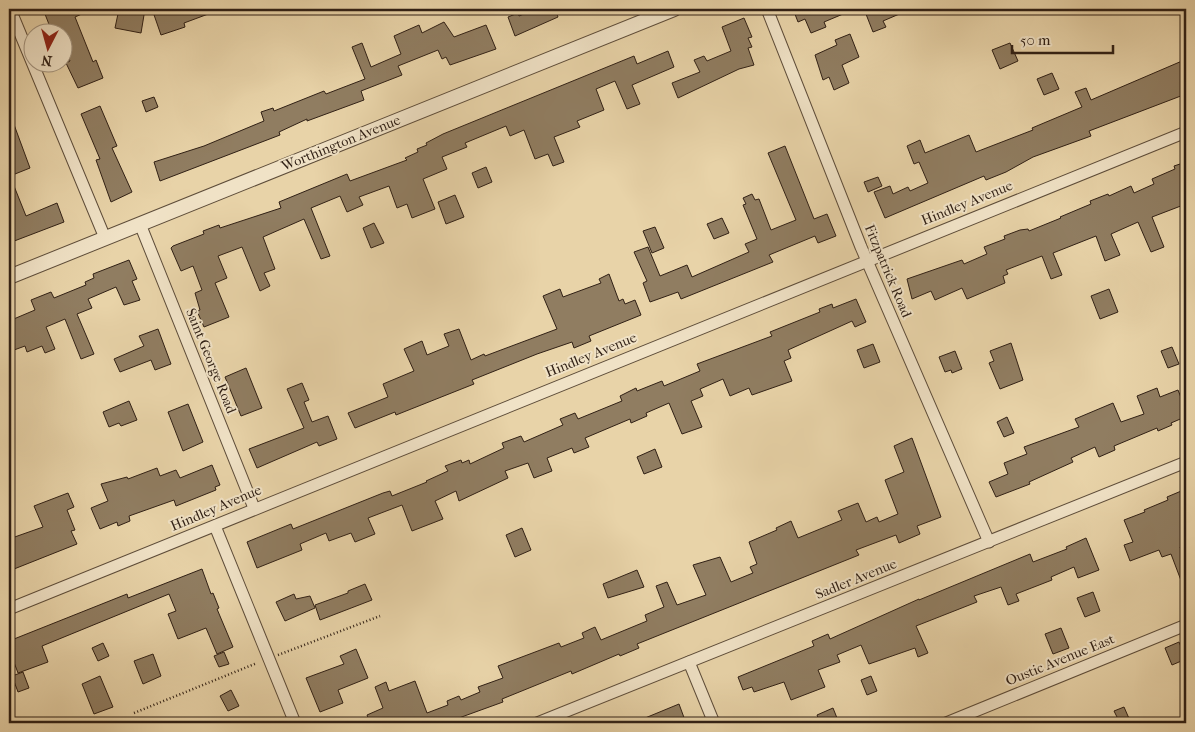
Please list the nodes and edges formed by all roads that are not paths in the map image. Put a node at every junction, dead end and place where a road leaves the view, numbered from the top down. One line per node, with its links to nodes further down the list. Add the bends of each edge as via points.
1 (10, 9): 6 (street)
2 (674, 9): 5 (street, Worthington Avenue)
3 (767, 9): 7 (street, Fitzpatrick Road)
4 (1186, 132): 7 (street, Hindley Avenue)
5 (140, 224): 6 (street, Worthington Avenue); 10 (street, Saint George Road)
6 (105, 238): 8 (street, Worthington Avenue)
7 (866, 260): 10 (street, Hindley Avenue); 12 (street, Fitzpatrick Road)
8 (9, 277)
9 (1186, 462): 12 (street, Sadler Avenue)
10 (254, 508): 11 (street, Hindley Avenue)
11 (215, 526): 13 (street, Hindley Avenue); 16 (street)
12 (989, 542): 15 (street, Sadler Avenue)
13 (9, 609)
14 (1186, 625): 19 (street, Oustic Avenue East)
15 (689, 662): 17 (street, Sadler Avenue); 18 (street)
16 (295, 723)
17 (537, 723)
18 (714, 723)
19 (946, 723)

